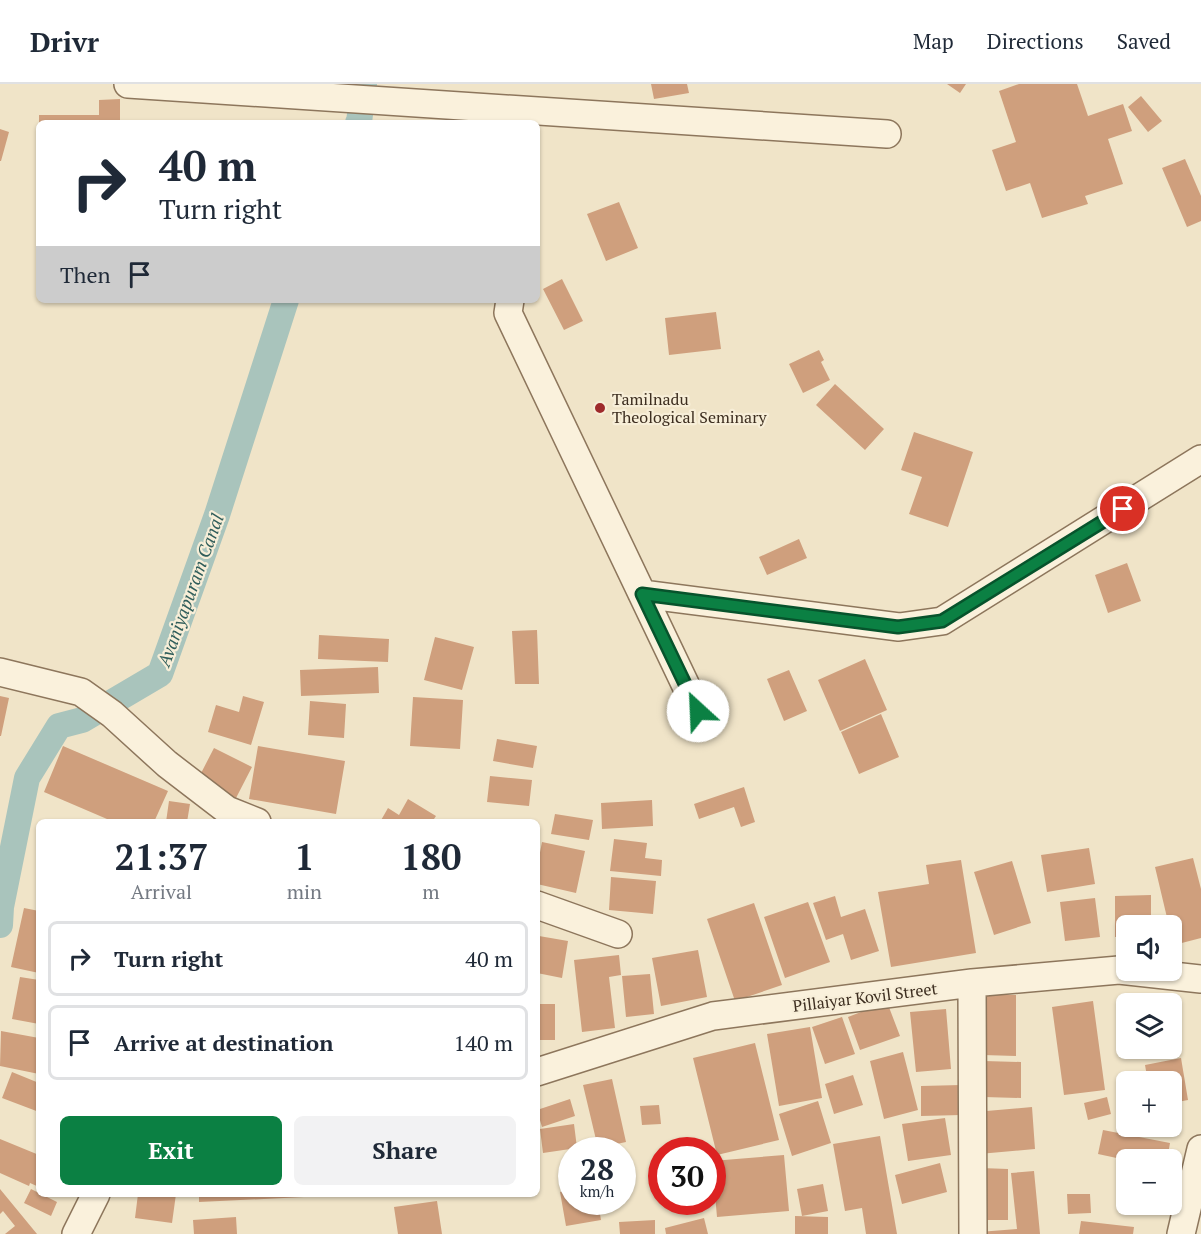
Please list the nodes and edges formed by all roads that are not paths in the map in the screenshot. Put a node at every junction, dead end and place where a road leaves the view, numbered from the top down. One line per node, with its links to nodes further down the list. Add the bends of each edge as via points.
1 (128, 84): 2 (street, via 337,98)
2 (384, 93): 3 (street)
3 (538, 119): 4 (street)
4 (887, 134)
5 (510, 303): 7 (street, via 508,313)
6 (1201, 459): 7 (street, via 942,621 898,627)
7 (642, 594): 9 (street)
8 (0, 672): 10 (street, via 81,692 112,714)
9 (698, 711)
10 (225, 816): 11 (street)
11 (241, 819)
12 (540, 906): 13 (street)
13 (618, 934)
14 (1201, 979): 15 (street, Pillaiyar Kovil Street, via 1119,970)
15 (972, 983): 16 (street, Pillaiyar Kovil Street, via 713,1016); 20 (street)
16 (540, 1071)
17 (1201, 1149): 21 (street)
18 (94, 1197): 19 (street)
19 (76, 1234)
20 (973, 1234)
21 (1181, 1234)

